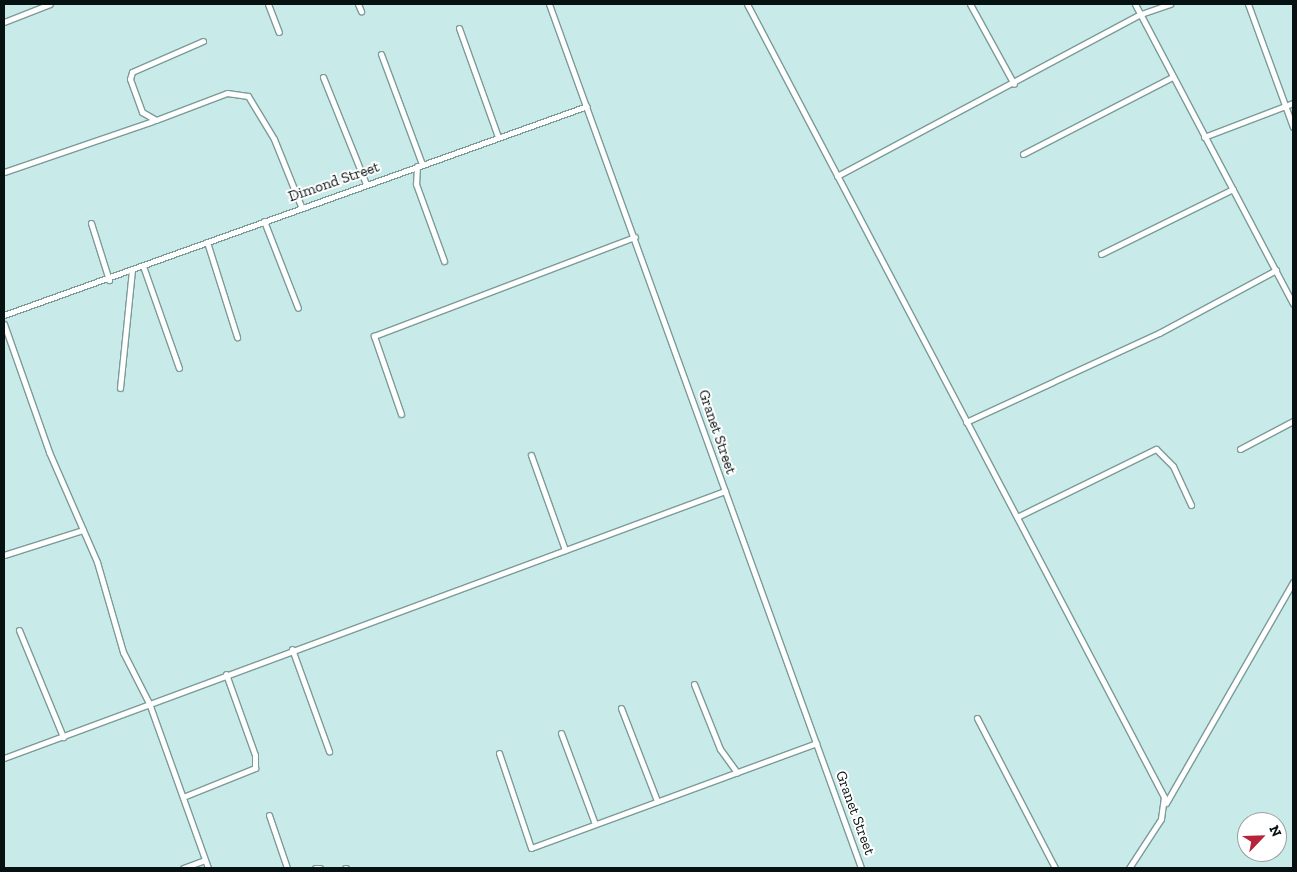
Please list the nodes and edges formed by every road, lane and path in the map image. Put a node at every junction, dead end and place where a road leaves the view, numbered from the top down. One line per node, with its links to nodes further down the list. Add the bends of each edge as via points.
1 (50, 4): 12 (street)
2 (268, 4): 14 (street)
3 (358, 4): 10 (street)
4 (549, 4): 21 (street, Granet Street)
5 (747, 4): 30 (street)
6 (970, 4): 19 (street)
7 (1135, 4): 11 (street)
8 (1170, 4): 11 (street)
9 (1248, 4): 22 (street)
10 (361, 11)
11 (1141, 14): 18 (street); 19 (street)
12 (4, 22)
13 (459, 28): 25 (street)
14 (279, 32)
15 (203, 41): 23 (street, via 132,72 130,80 142,112)
16 (381, 54): 28 (street)
17 (323, 76): 31 (street)
18 (1172, 77): 26 (street); 27 (street)
19 (1014, 84): 30 (street)
20 (1293, 103): 22 (street)
21 (587, 106): 25 (street, Dimond Street); 36 (street, Granet Street)
22 (1284, 106): 24 (street); 26 (street)
23 (156, 120): 29 (street); 33 (street, via 227,93 248,96 270,130)
24 (1293, 127)
25 (498, 137): 28 (street, Dimond Street)
26 (1204, 137): 32 (street)
27 (1023, 154)
28 (419, 165): 31 (street, Dimond Street); 39 (street, via 416,184)
29 (4, 172)
30 (837, 176): 53 (street)
31 (366, 184): 33 (street, Dimond Street)
32 (1233, 189): 38 (street); 42 (street)
33 (301, 206): 34 (street, Dimond Street)
34 (264, 221): 37 (street, Dimond Street); 45 (street)
35 (91, 223): 43 (street)
36 (635, 237): 51 (street, via 374,336); 56 (street, Granet Street)
37 (207, 242): 40 (street, Dimond Street); 48 (street)
38 (1101, 254)
39 (444, 261)
40 (143, 266): 41 (street, Dimond Street); 49 (street)
41 (132, 270): 43 (street, Dimond Street); 50 (street)
42 (1276, 270): 44 (street); 53 (street, via 1159,333)
43 (109, 280): 46 (street, Dimond Street)
44 (1293, 304)
45 (298, 308)
46 (4, 315)
47 (4, 324): 59 (street, via 49,452)
48 (237, 337)
49 (179, 368)
50 (120, 388)
51 (401, 414)
52 (1293, 421): 54 (street)
53 (966, 422): 58 (street)
54 (1240, 449)
55 (531, 455): 60 (street)
56 (725, 491): 60 (street); 72 (street, Granet Street)
57 (1191, 505): 58 (street, via 1173,466 1156,449)
58 (1017, 517): 79 (street)
59 (83, 530): 61 (street); 67 (street, via 123,652)
60 (565, 550): 64 (street)
61 (4, 556)
62 (1293, 582): 79 (street)
63 (19, 630): 71 (street)
64 (292, 649): 65 (street); 73 (street)
65 (226, 674): 67 (street); 77 (street, via 255,755 254,768)
66 (694, 684): 76 (street, via 720,749)
67 (149, 703): 71 (street); 77 (street)
68 (621, 708): 78 (street)
69 (976, 718): 89 (street)
70 (561, 733): 81 (street)
71 (63, 737): 75 (street)
72 (816, 743): 76 (street); 88 (street, Granet Street)
73 (329, 751)
74 (499, 754): 81 (street, via 530,848)
75 (4, 758)
76 (737, 772): 78 (street)
77 (182, 797): 82 (street)
78 (657, 801): 81 (street)
79 (1166, 804): 90 (street)
80 (269, 815): 85 (street)
81 (595, 824)
82 (205, 860): 83 (street); 84 (street)
83 (182, 868)
84 (208, 868)
85 (287, 868)
86 (314, 868): 87 (street)
87 (320, 868)
88 (862, 868)
89 (1055, 868)
90 (1129, 868)

